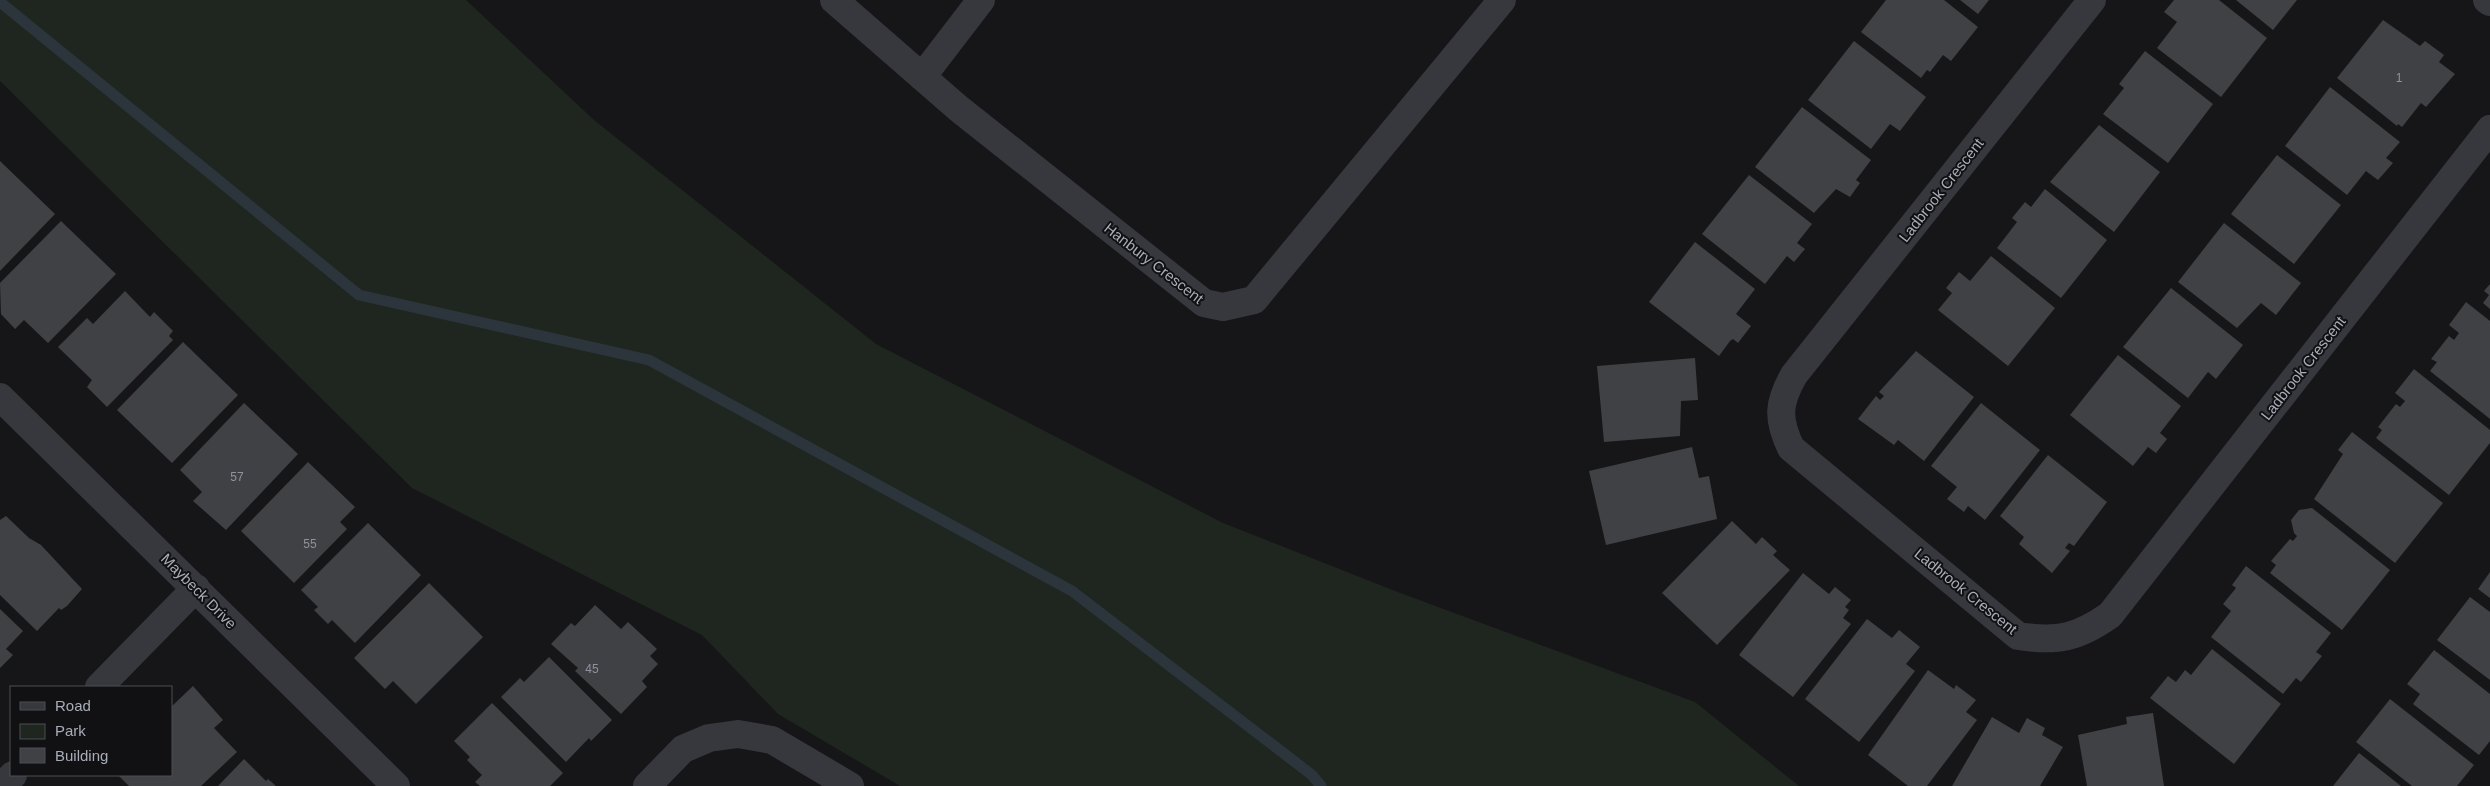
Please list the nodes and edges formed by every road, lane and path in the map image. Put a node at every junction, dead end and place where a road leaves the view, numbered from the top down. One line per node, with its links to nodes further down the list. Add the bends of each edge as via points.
1 (834, 0): 5 (street, Hanbury Crescent)
2 (982, 0): 5 (street)
3 (1502, 0): 5 (street, Hanbury Crescent, via 1254,300 1223,306 1204,303)
4 (2092, 0): 6 (street, Ladbrook Crescent, via 1794,375 1784,392 1780,411 1783,430 1791,448 2018,636 2042,640 2067,638 2090,629 2110,614)
5 (922, 77)
6 (2490, 130)
7 (0, 397): 8 (street, Maybeck Drive)
8 (196, 588): 9 (street); 12 (street, Maybeck Drive)
9 (100, 686)
10 (12, 776): 11 (street)
11 (2, 786)
12 (396, 786)
13 (647, 786): 14 (street, via 684,749 709,738 738,734 772,740)
14 (850, 786)

